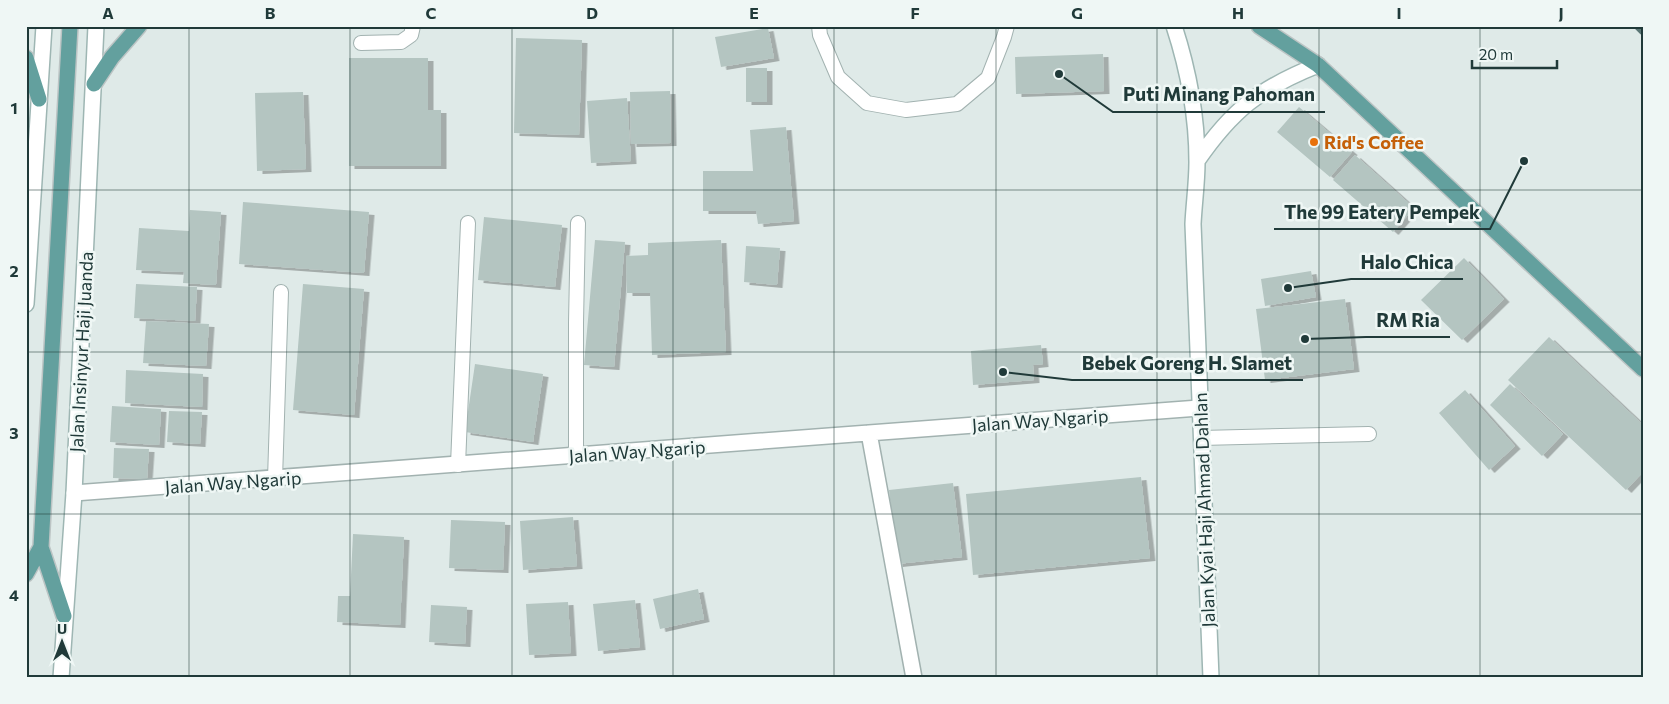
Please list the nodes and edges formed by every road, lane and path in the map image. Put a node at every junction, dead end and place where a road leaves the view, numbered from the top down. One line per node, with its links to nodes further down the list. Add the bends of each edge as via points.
1 (44, 26): 14 (main road)
2 (70, 26): 29 (main road)
3 (96, 26): 13 (main road, Jalan Insinyur Haji Juanda)
4 (139, 26): 13 (main road)
5 (413, 26): 10 (lane, via 411,34 401,42)
6 (819, 26): 7 (lane, via 838,77 867,103 906,110 957,104 988,78)
7 (1007, 26)
8 (1174, 26): 15 (main road, Jalan Kyai Haji Ahmad Dahlan, via 1188,80)
9 (1260, 26): 12 (main road)
10 (361, 43)
11 (26, 58): 14 (main road)
12 (1318, 64): 15 (main road, via 1288,76 1236,112); 20 (main road)
13 (94, 84): 28 (main road, Jalan Insinyur Haji Juanda)
14 (39, 99): 19 (main road)
15 (1197, 162): 21 (main road, Jalan Kyai Haji Ahmad Dahlan, via 1193,224)
16 (468, 223): 26 (lane)
17 (578, 223): 25 (lane)
18 (281, 292): 27 (lane)
19 (26, 304)
20 (1643, 369)
21 (1199, 408): 22 (main road, Jalan Way Ngarip); 24 (main road, Jalan Kyai Haji Ahmad Dahlan)
22 (869, 433): 25 (main road, Jalan Way Ngarip); 33 (main road)
23 (1369, 434): 24 (lane)
24 (1201, 438): 34 (main road, Jalan Kyai Haji Ahmad Dahlan)
25 (576, 456): 26 (main road, Jalan Way Ngarip)
26 (458, 465): 27 (main road, Jalan Way Ngarip)
27 (275, 479): 28 (main road, Jalan Way Ngarip)
28 (74, 494): 31 (main road, Jalan Insinyur Haji Juanda)
29 (41, 544): 30 (main road); 31 (main road)
30 (26, 574)
31 (64, 616): 32 (main road, Jalan Insinyur Haji Juanda)
32 (61, 678)
33 (914, 678)
34 (1211, 678)

